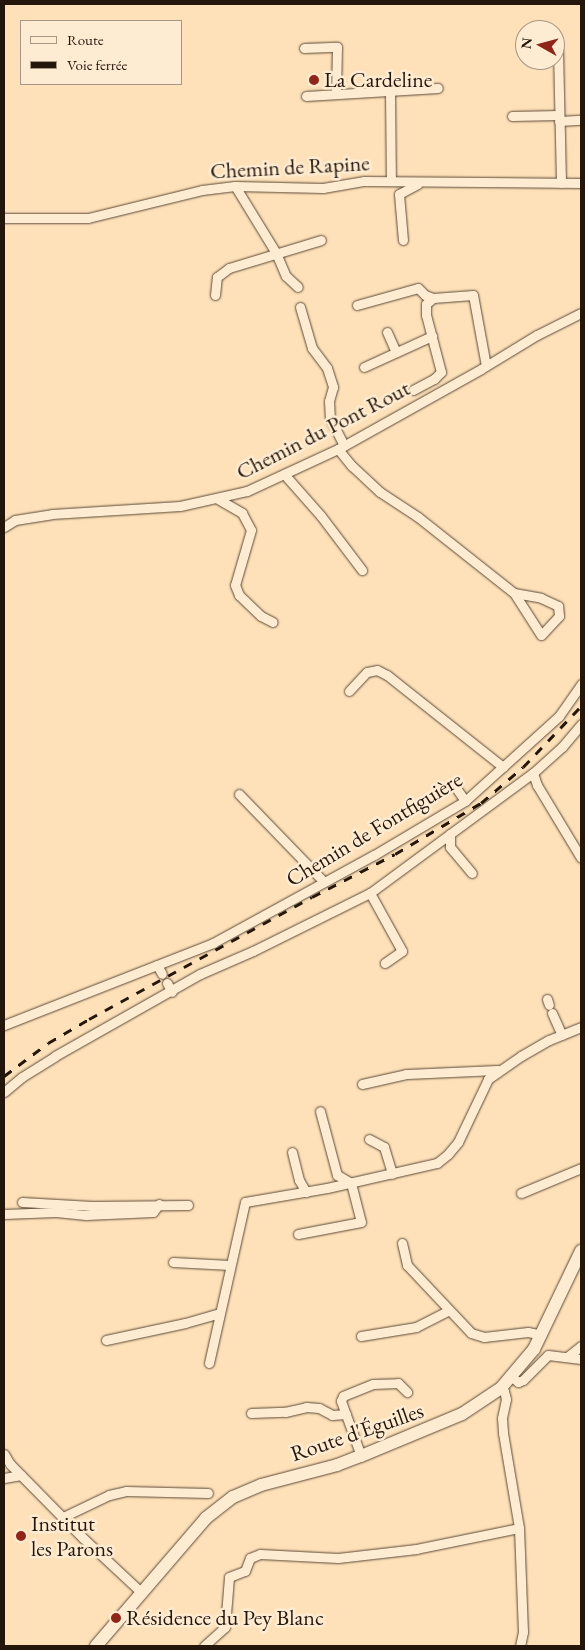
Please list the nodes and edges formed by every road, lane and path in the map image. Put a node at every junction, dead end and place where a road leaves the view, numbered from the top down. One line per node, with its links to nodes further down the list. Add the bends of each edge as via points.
1 (304, 48): 5 (street, via 337,47)
2 (558, 70): 8 (street)
3 (438, 88): 4 (street)
4 (390, 92): 5 (street); 10 (street)
5 (336, 94): 6 (street)
6 (306, 96)
7 (512, 116): 8 (street)
8 (559, 118): 9 (street); 12 (street)
9 (581, 120)
10 (390, 181): 11 (street, Chemin de Rapine); 14 (street, Chemin de Rapine, via 364,181 323,188)
11 (426, 182): 12 (street, Chemin de Rapine); 17 (street, via 399,194)
12 (561, 183): 13 (street, Chemin de Rapine)
13 (581, 183)
14 (235, 186): 15 (street, Chemin de Rapine, via 202,190 88,218); 18 (street)
15 (4, 218)
16 (321, 240): 18 (street)
17 (402, 240)
18 (276, 253): 19 (street, via 286,276); 20 (street, via 229,268 217,277)
19 (298, 287)
20 (215, 295)
21 (433, 298): 22 (street, via 418,288); 26 (street, via 426,304); 28 (street, via 473,295)
22 (357, 305)
23 (300, 307): 31 (street, via 312,348 327,368 333,387 329,401 330,418)
24 (581, 313): 28 (street, Chemin du Pont Rout)
25 (387, 332): 27 (street)
26 (432, 336): 27 (street); 30 (street, via 441,372)
27 (396, 352): 29 (street)
28 (486, 366): 31 (street, Chemin du Pont Rout)
29 (364, 367)
30 (413, 390)
31 (341, 447): 32 (street, Chemin du Pont Rout); 36 (street, via 352,466 380,492 418,517)
32 (284, 474): 33 (street, Chemin du Pont Rout, via 247,491); 35 (street)
33 (218, 499): 34 (street, Chemin du Pont Rout, via 150,509 52,514 15,520); 37 (street, via 242,513 251,530 236,585 239,595 261,616)
34 (4, 527)
35 (362, 570)
36 (514, 593): 36 (street, via 541,598 558,606 558,616 542,635)
37 (273, 622)
38 (581, 684): 41 (street, Chemin de Fontfiguière, via 558,716)
39 (349, 691): 41 (street, via 367,672 382,672)
40 (581, 724): 42 (street, via 562,747)
41 (503, 767): 45 (street, Chemin de Fontfiguière)
42 (533, 773): 46 (street); 47 (street)
43 (454, 786): 45 (street)
44 (238, 794): 49 (street)
45 (466, 801): 49 (street, Chemin de Fontfiguière)
46 (450, 834): 48 (street, via 450,847); 50 (street)
47 (581, 857)
48 (472, 873)
49 (324, 882): 52 (street, Chemin de Fontfiguière, via 213,943)
50 (370, 893): 51 (street, via 402,951); 55 (street, via 200,974)
51 (385, 963)
52 (157, 965): 53 (street); 57 (street, Chemin de Fontfiguière)
53 (162, 974)
54 (167, 983): 55 (street)
55 (172, 992): 62 (street, via 56,1056)
56 (549, 1005): 59 (street)
57 (4, 1025)
58 (581, 1027): 59 (street)
59 (562, 1035): 60 (street)
60 (498, 1070): 61 (street, via 406,1074); 67 (street, via 488,1079 458,1142 448,1154 437,1163)
61 (362, 1084)
62 (4, 1092)
63 (320, 1112): 68 (street, via 337,1175)
64 (369, 1139): 67 (street, via 384,1147)
65 (292, 1152): 69 (street, via 299,1180)
66 (581, 1168): 70 (street)
67 (392, 1174): 68 (street)
68 (351, 1183): 69 (street); 75 (street, via 361,1222)
69 (306, 1192): 79 (street, via 245,1202)
70 (521, 1193)
71 (22, 1202): 72 (street, via 92,1206)
72 (159, 1204): 73 (street); 74 (street, via 153,1212)
73 (188, 1205)
74 (4, 1214)
75 (298, 1234)
76 (402, 1243): 80 (street, via 407,1264)
77 (581, 1250): 82 (street, Route d'Éguilles)
78 (172, 1262): 79 (street)
79 (230, 1265): 81 (street)
80 (449, 1310): 82 (street, via 471,1334 484,1337 528,1332); 83 (street, via 416,1327)
81 (220, 1313): 84 (street); 88 (street)
82 (542, 1335): 89 (street, Route d'Éguilles)
83 (361, 1336)
84 (106, 1340)
85 (581, 1346): 86 (street)
86 (567, 1357): 87 (street); 89 (street, via 548,1355 523,1380 518,1382)
87 (581, 1358)
88 (209, 1364)
89 (512, 1377): 90 (street, Route d'Éguilles)
90 (501, 1388): 95 (street, Route d'Éguilles, via 462,1414); 100 (street, via 506,1399 503,1433)
91 (407, 1392): 93 (street, via 398,1383 373,1384 344,1396 341,1401)
92 (251, 1413): 93 (street, via 285,1412 306,1407 319,1408 332,1415)
93 (346, 1414): 95 (street)
94 (4, 1454): 96 (street)
95 (361, 1456): 101 (street, Route d'Éguilles, via 261,1485 233,1497 206,1518)
96 (21, 1475): 97 (street); 99 (street)
97 (4, 1478)
98 (208, 1493): 99 (street, via 126,1491 109,1495)
99 (63, 1517): 101 (street)
100 (519, 1528): 103 (street, via 416,1549 338,1558 260,1554 250,1558 245,1571 228,1577 225,1627); 104 (street, via 523,1632)
101 (142, 1593): 102 (street, Route d'Éguilles)
102 (96, 1646)
103 (204, 1646)
104 (520, 1646)

